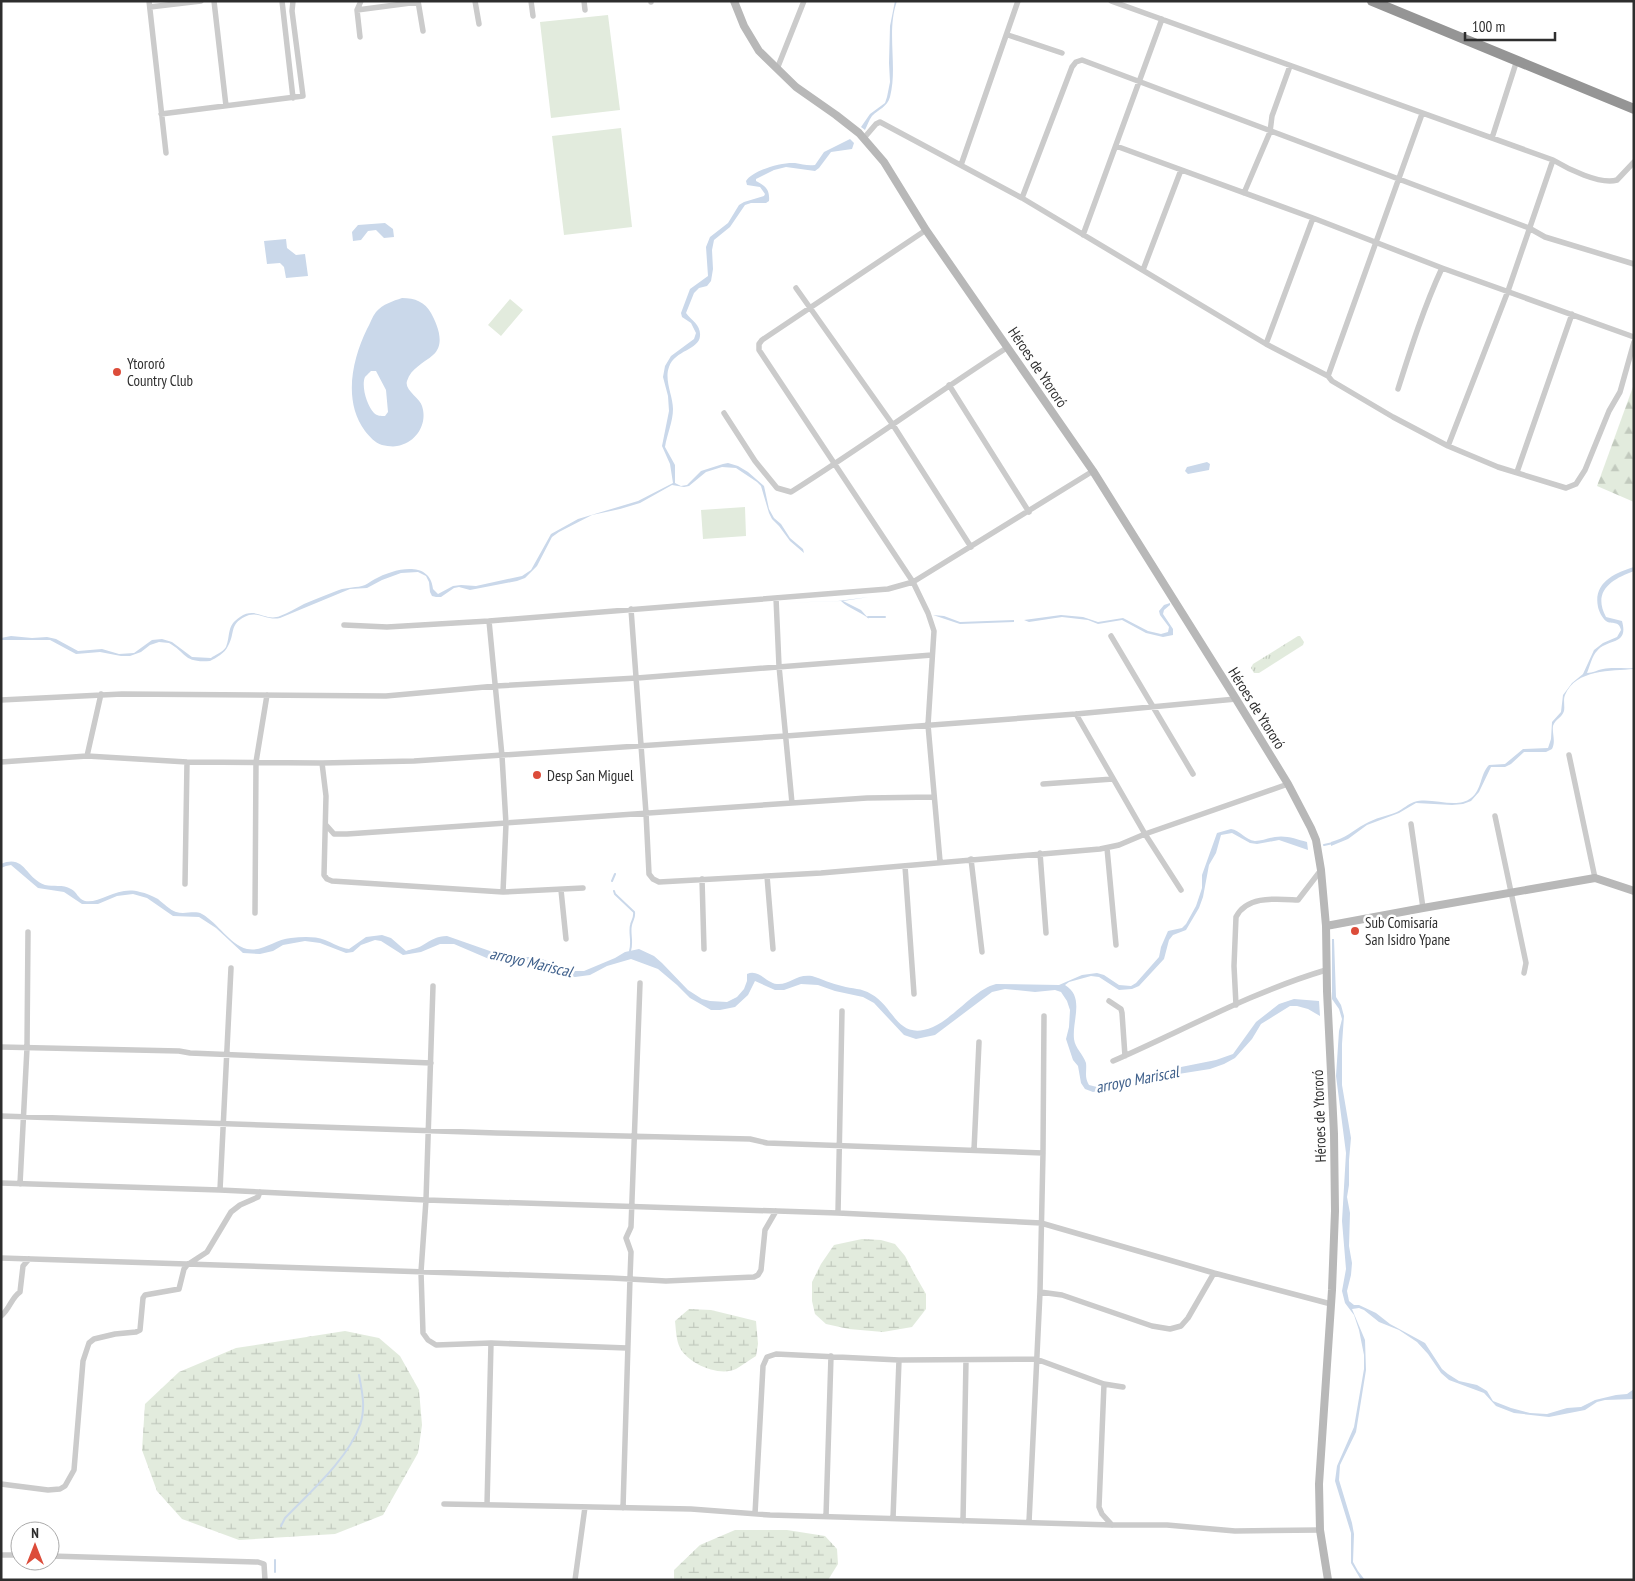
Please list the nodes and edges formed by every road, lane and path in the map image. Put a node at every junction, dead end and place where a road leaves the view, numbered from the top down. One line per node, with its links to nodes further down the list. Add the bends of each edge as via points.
1 (200, 1): 15 (street)
2 (214, 1): 30 (street)
3 (282, 1): 29 (street)
4 (293, 1): 29 (street, via 303,96)
5 (361, 1): 16 (street)
6 (475, 1): 20 (street)
7 (530, 1): 18 (street)
8 (584, 1): 17 (street)
9 (734, 1): 27 (main road, Héroes de Ytororó, via 749,36)
10 (804, 1): 27 (street)
11 (1018, 1): 22 (street)
12 (1111, 1): 19 (street)
13 (1372, 1): 25 (highway)
14 (418, 2): 16 (street); 21 (street)
15 (149, 4): 32 (street)
16 (357, 10): 23 (street)
17 (586, 10)
18 (533, 16)
19 (1162, 19): 26 (street); 28 (street)
20 (479, 24)
21 (423, 30)
22 (1008, 34): 24 (street); 41 (street)
23 (360, 37)
24 (1062, 53)
25 (1517, 60): 31 (highway); 36 (street)
26 (1290, 66): 33 (street); 34 (street, via 1272,116)
27 (777, 70): 35 (main road, Héroes de Ytororó)
28 (1138, 82): 34 (street); 37 (street); 45 (street, via 1082,60 1076,62)
29 (293, 98): 30 (street)
30 (226, 106): 32 (street)
31 (1634, 109)
32 (161, 114): 38 (street)
33 (1422, 114): 36 (street); 43 (street)
34 (1270, 132): 43 (street); 44 (street)
35 (862, 136): 41 (street, via 880,122); 48 (main road, Héroes de Ytororó, via 884,162)
36 (1492, 138): 39 (street)
37 (1116, 146): 42 (street); 49 (street)
38 (166, 153)
39 (1553, 160): 40 (street, via 1579,173 1611,182); 47 (street)
40 (1634, 162)
41 (961, 165): 45 (street)
42 (1181, 170): 44 (street); 53 (street)
43 (1399, 178): 47 (street); 50 (street)
44 (1244, 193): 46 (street)
45 (1022, 198): 49 (street)
46 (1313, 218): 50 (street); 60 (street)
47 (1529, 228): 51 (street, via 1545,238); 55 (street)
48 (926, 230): 56 (street); 61 (main road, Héroes de Ytororó)
49 (1083, 236): 53 (street)
50 (1376, 242): 52 (street); 62 (street)
51 (1634, 264)
52 (1442, 268): 55 (street); 64 (street, via 1429,296)
53 (1143, 270): 60 (street)
54 (796, 288): 56 (street)
55 (1508, 291): 57 (street); 67 (street)
56 (810, 307): 66 (street); 68 (street, via 758,344)
57 (1572, 314): 58 (street); 70 (street)
58 (1634, 337)
59 (1634, 342): 70 (street, via 1620,392 1576,484 1566,488)
60 (1266, 344): 62 (street)
61 (1008, 346): 63 (street); 69 (main road, Héroes de Ytororó)
62 (1328, 376): 67 (street, via 1393,417)
63 (949, 385): 66 (street); 71 (street)
64 (1398, 389)
65 (724, 413): 68 (street, via 755,461 783,491 791,492)
66 (893, 425): 68 (street); 72 (street)
67 (1448, 446): 70 (street)
68 (836, 464): 73 (street)
69 (1093, 471): 71 (street); 85 (main road, Héroes de Ytororó)
70 (1517, 472)
71 (1029, 512): 72 (street)
72 (971, 547): 73 (street)
73 (913, 582): 74 (street, via 888,589); 79 (street, via 934,632)
74 (776, 598): 75 (street); 80 (street)
75 (631, 609): 76 (street); 81 (street)
76 (489, 621): 77 (street); 82 (street)
77 (344, 626)
78 (1111, 636): 87 (street)
79 (932, 655): 80 (street); 89 (street)
80 (779, 666): 81 (street); 90 (street)
81 (636, 678): 82 (street); 91 (street)
82 (496, 686): 84 (street, via 386,696); 94 (street)
83 (101, 694): 84 (street); 86 (street); 93 (street)
84 (267, 695): 97 (street)
85 (1236, 699): 87 (street); 102 (main road, Héroes de Ytororó)
86 (1, 700)
87 (1152, 706): 88 (street); 99 (street)
88 (1076, 714): 89 (street); 100 (street)
89 (928, 725): 90 (street); 103 (street)
90 (786, 736): 91 (street); 104 (street)
91 (642, 745): 94 (street); 105 (street)
92 (1569, 755): 118 (street)
93 (87, 756): 95 (street); 96 (street)
94 (502, 756): 98 (street); 107 (street)
95 (1, 762)
96 (187, 762): 97 (street); 120 (street)
97 (256, 762): 98 (street); 128 (street)
98 (322, 763): 109 (street)
99 (1193, 774)
100 (1113, 779): 101 (street); 110 (street)
101 (1042, 784)
102 (1288, 784): 110 (street); 116 (main road, Héroes de Ytororó, via 1316,840)
103 (934, 797): 104 (street); 114 (street)
104 (792, 804): 105 (street)
105 (646, 813): 107 (street); 119 (street, via 648,874 659,882)
106 (1495, 816): 126 (street)
107 (506, 824): 109 (street, via 338,835); 125 (street)
108 (1412, 824): 127 (street)
109 (326, 825): 125 (street, via 324,875 332,881)
110 (1145, 834): 111 (street); 123 (street)
111 (1107, 848): 112 (street); 133 (street)
112 (1040, 853): 113 (street); 131 (street)
113 (970, 859): 114 (street); 136 (street)
114 (940, 862): 115 (street)
115 (905, 866): 117 (street); 142 (street)
116 (1321, 870): 129 (main road, Héroes de Ytororó); 144 (street, via 1298,900 1261,900 1239,912 1236,917 1234,966)
117 (767, 876): 119 (street); 135 (street)
118 (1595, 878): 124 (main road); 126 (main road)
119 (702, 879): 134 (street)
120 (185, 884)
121 (583, 888): 122 (street)
122 (561, 890): 125 (street); 132 (street)
123 (1181, 890)
124 (1634, 891)
125 (503, 892)
126 (1511, 892): 127 (main road); 139 (street, via 1526,963)
127 (1423, 908): 129 (main road)
128 (255, 913)
129 (1326, 926): 138 (main road, Héroes de Ytororó)
130 (28, 932): 149 (street)
131 (1046, 933)
132 (566, 939)
133 (1116, 945)
134 (704, 949)
135 (773, 949)
136 (982, 952)
137 (231, 968): 150 (street)
138 (1326, 970): 144 (street); 180 (main road, Héroes de Ytororó, via 1336,1211)
139 (1524, 973)
140 (640, 983): 160 (street)
141 (433, 986): 153 (street)
142 (914, 994)
143 (1109, 1001): 151 (street, via 1121,1009)
144 (1236, 1004): 151 (street)
145 (842, 1011): 161 (street)
146 (1044, 1016): 163 (street)
147 (979, 1042): 162 (street)
148 (1, 1047): 149 (street)
149 (27, 1048): 150 (street); 155 (street)
150 (228, 1054): 153 (street); 157 (street)
151 (1125, 1056): 152 (street)
152 (1114, 1061)
153 (431, 1063): 156 (street)
154 (1, 1116): 155 (street)
155 (24, 1116): 157 (street); 165 (street)
156 (429, 1122): 158 (street); 159 (street)
157 (224, 1123): 158 (street); 166 (street)
158 (429, 1131): 159 (street); 168 (street)
159 (445, 1132): 160 (street)
160 (635, 1137): 161 (street); 169 (street)
161 (839, 1144): 162 (street); 171 (street)
162 (974, 1150): 163 (street)
163 (1043, 1153): 172 (street)
164 (1, 1183): 165 (street)
165 (20, 1184): 166 (street)
166 (220, 1190): 167 (street)
167 (260, 1192): 168 (street); 175 (street, via 232,1212 207,1252)
168 (426, 1200): 169 (street); 176 (street)
169 (631, 1206): 170 (street); 178 (street, via 631,1227 626,1238 631,1252)
170 (776, 1211): 171 (street); 178 (street, via 765,1230 761,1270 754,1277 666,1281)
171 (838, 1213): 172 (street)
172 (1041, 1223): 177 (street); 179 (street)
173 (1, 1258): 174 (street)
174 (29, 1259): 175 (street); 181 (street, via 23,1266 20,1292)
175 (187, 1265): 176 (street); 190 (street, via 179,1289 145,1295 140,1330 102,1336 89,1343 83,1361 74,1470 65,1486 48,1490)
176 (421, 1272): 178 (street); 182 (street, via 423,1333 428,1340 436,1345)
177 (1214, 1273): 179 (street, via 1188,1318 1180,1326 1170,1329 1152,1326 1062,1295); 180 (street)
178 (630, 1278): 183 (street)
179 (1040, 1292): 185 (street)
180 (1331, 1304): 201 (main road, Héroes de Ytororó, via 1319,1484)
181 (1, 1316)
182 (491, 1343): 183 (street); 192 (street)
183 (627, 1348): 194 (street)
184 (830, 1356): 186 (street); 195 (street, via 776,1354 767,1357 763,1366); 196 (street)
185 (1036, 1359): 187 (street); 188 (street); 199 (street)
186 (900, 1360): 187 (street); 197 (street)
187 (966, 1360): 198 (street)
188 (1104, 1384): 189 (street); 200 (street, via 1099,1507)
189 (1123, 1387)
190 (1, 1484)
191 (444, 1504): 192 (street)
192 (487, 1505): 193 (street)
193 (585, 1507): 194 (street); 204 (street)
194 (623, 1508): 195 (street)
195 (756, 1514): 196 (street)
196 (826, 1516): 197 (street)
197 (893, 1518): 198 (street)
198 (963, 1521): 199 (street)
199 (1028, 1522): 200 (street)
200 (1112, 1525): 201 (street, via 1167,1525 1235,1531)
201 (1320, 1530): 205 (main road, Héroes de Ytororó)
202 (60, 1556): 203 (street, via 258,1562 264,1564)
203 (265, 1580)
204 (575, 1580)
205 (1328, 1580)

